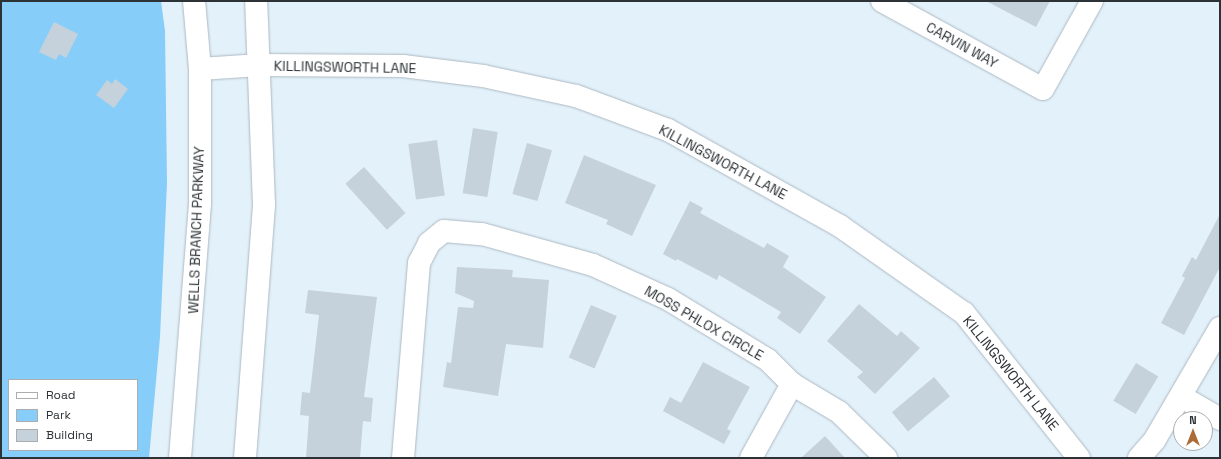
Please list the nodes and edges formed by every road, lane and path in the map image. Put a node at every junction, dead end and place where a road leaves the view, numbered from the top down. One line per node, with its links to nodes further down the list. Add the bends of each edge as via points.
1 (194, 1): 6 (street, WELLS BRANCH PARKWAY)
2 (256, 1): 5 (street)
3 (882, 1): 4 (street, CARVIN WAY, via 1043,89)
4 (1092, 1)
5 (260, 65): 6 (street, KILLINGSWORTH LANE); 12 (street, via 264,205); 16 (street, KILLINGSWORTH LANE, via 403,66 483,76 576,96 668,130 840,226 964,313)
6 (200, 69): 11 (street, WELLS BRANCH PARKWAY, via 200,203)
7 (1220, 328): 9 (street)
8 (792, 384): 13 (street, MOSS PHLOX CIRCLE, via 768,360 675,303 593,265 482,234 444,231 428,243 420,263); 14 (street); 15 (street, MOSS PHLOX CIRCLE, via 839,412)
9 (1182, 396): 10 (street); 17 (street, via 1154,442)
10 (1220, 419)
11 (180, 458)
12 (245, 458)
13 (403, 458)
14 (751, 458)
15 (886, 458)
16 (1079, 458)
17 (1139, 458)

